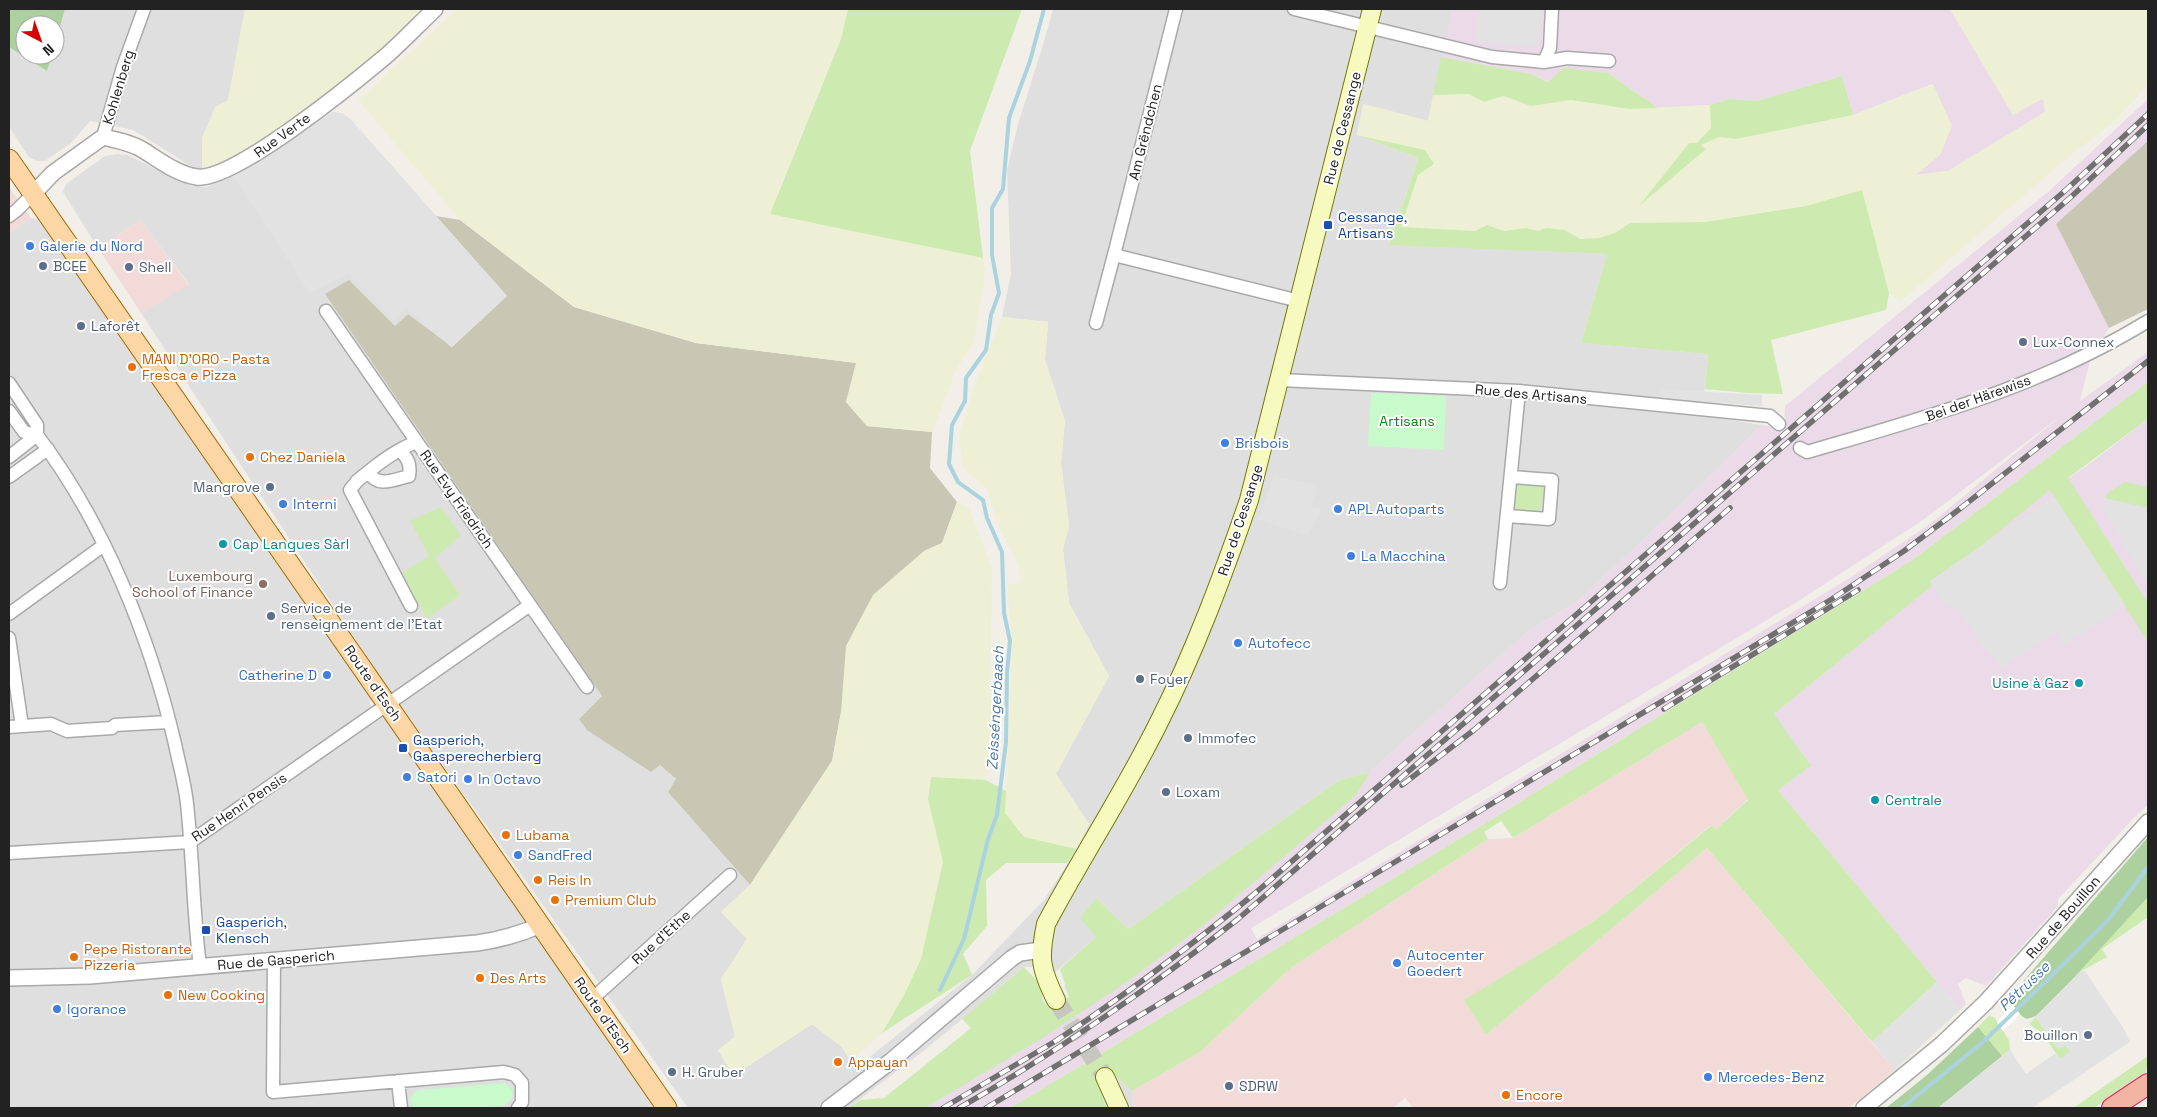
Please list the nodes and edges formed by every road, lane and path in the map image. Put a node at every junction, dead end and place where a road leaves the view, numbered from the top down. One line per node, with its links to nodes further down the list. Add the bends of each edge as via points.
1 (144, 9): 10 (street, Kohlenberg)
2 (435, 9): 10 (street, Rue Verte, via 386,56 288,132 245,161 215,174 198,177 176,170 141,149)
3 (1176, 9): 14 (street, Am Grëndchen)
4 (1294, 9): 7 (street)
5 (1372, 9): 7 (main road, Rue de Cessange)
6 (1552, 9): 9 (street, via 1550,48)
7 (1367, 27): 9 (street, via 1492,57); 15 (main road, Rue de Cessange)
8 (1610, 61): 9 (street, via 1568,58)
9 (1544, 62)
10 (103, 137): 12 (street, Kohlenberg, via 53,173)
11 (9, 159): 12 (main road, Route d'Esch)
12 (33, 194): 13 (street); 41 (main road, Route d'Esch)
13 (9, 216)
14 (1114, 255): 15 (street); 18 (street, Am Grëndchen)
15 (1299, 301): 19 (main road, Rue de Cessange)
16 (326, 311): 25 (street, Rue Evy Friedrich)
17 (2148, 320): 26 (street, Bei der Härewiss, via 2096,351 2008,390 1807,452)
18 (1096, 323)
19 (1280, 380): 21 (street, Rue des Artisans); 50 (main road, Rue de Cessange, via 1249,500 1176,687 1139,762 1046,924)
20 (9, 383): 24 (street, via 37,425)
21 (1519, 391): 23 (street, Rue des Artisans, via 1770,416); 31 (street)
22 (9, 411): 24 (street, via 24,432)
23 (1779, 424)
24 (37, 435): 27 (street); 29 (street)
25 (417, 442): 28 (street); 36 (street, Rue Evy Friedrich)
26 (1800, 448)
27 (48, 449): 32 (street); 34 (street)
28 (400, 450): 30 (street); 30 (street, via 411,467 409,476 380,482)
29 (9, 457)
30 (368, 472): 37 (street, via 350,490)
31 (1510, 477): 33 (street); 33 (street, via 1552,480 1549,519)
32 (9, 478)
33 (1507, 516): 35 (street)
34 (104, 545): 38 (street); 42 (street, via 142,633)
35 (1500, 583)
36 (530, 605): 40 (street, Rue Evy Friedrich); 41 (street, Rue Henri Pensis)
37 (410, 606)
38 (9, 614)
39 (9, 638): 43 (street)
40 (588, 687)
41 (388, 704): 46 (street, Rue Henri Pensis); 49 (main road, Route d'Esch)
42 (169, 722): 43 (street, via 67,731 51,724); 46 (street, via 187,802)
43 (22, 726): 44 (street)
44 (9, 727)
45 (2148, 822): 64 (street, Rue de Bouillon, via 1986,1002 1942,1044)
46 (190, 842): 47 (street, Rue Henri Pensis); 52 (street)
47 (9, 853)
48 (730, 875): 54 (street, Rue d'Ethe)
49 (541, 925): 51 (street, Rue de Gasperich, via 494,940); 54 (main road, Route d'Esch)
50 (1041, 950): 55 (main road, Rue de Cessange, via 1044,975); 62 (street, via 1020,953 1012,958 898,1056)
51 (274, 960): 52 (street, Rue de Gasperich); 57 (street, via 273,1092)
52 (200, 966): 53 (street, Rue de Gasperich, via 90,976)
53 (9, 978)
54 (592, 999): 61 (main road, Route d'Esch)
55 (1056, 1000)
56 (1105, 1077): 63 (main road)
57 (398, 1081): 59 (street); 60 (street, via 504,1072 515,1075 522,1083 522,1102)
58 (2148, 1084): 65 (highway)
59 (402, 1108)
60 (518, 1108)
61 (667, 1108)
62 (829, 1108)
63 (1119, 1108)
64 (1864, 1108)
65 (2112, 1108)

